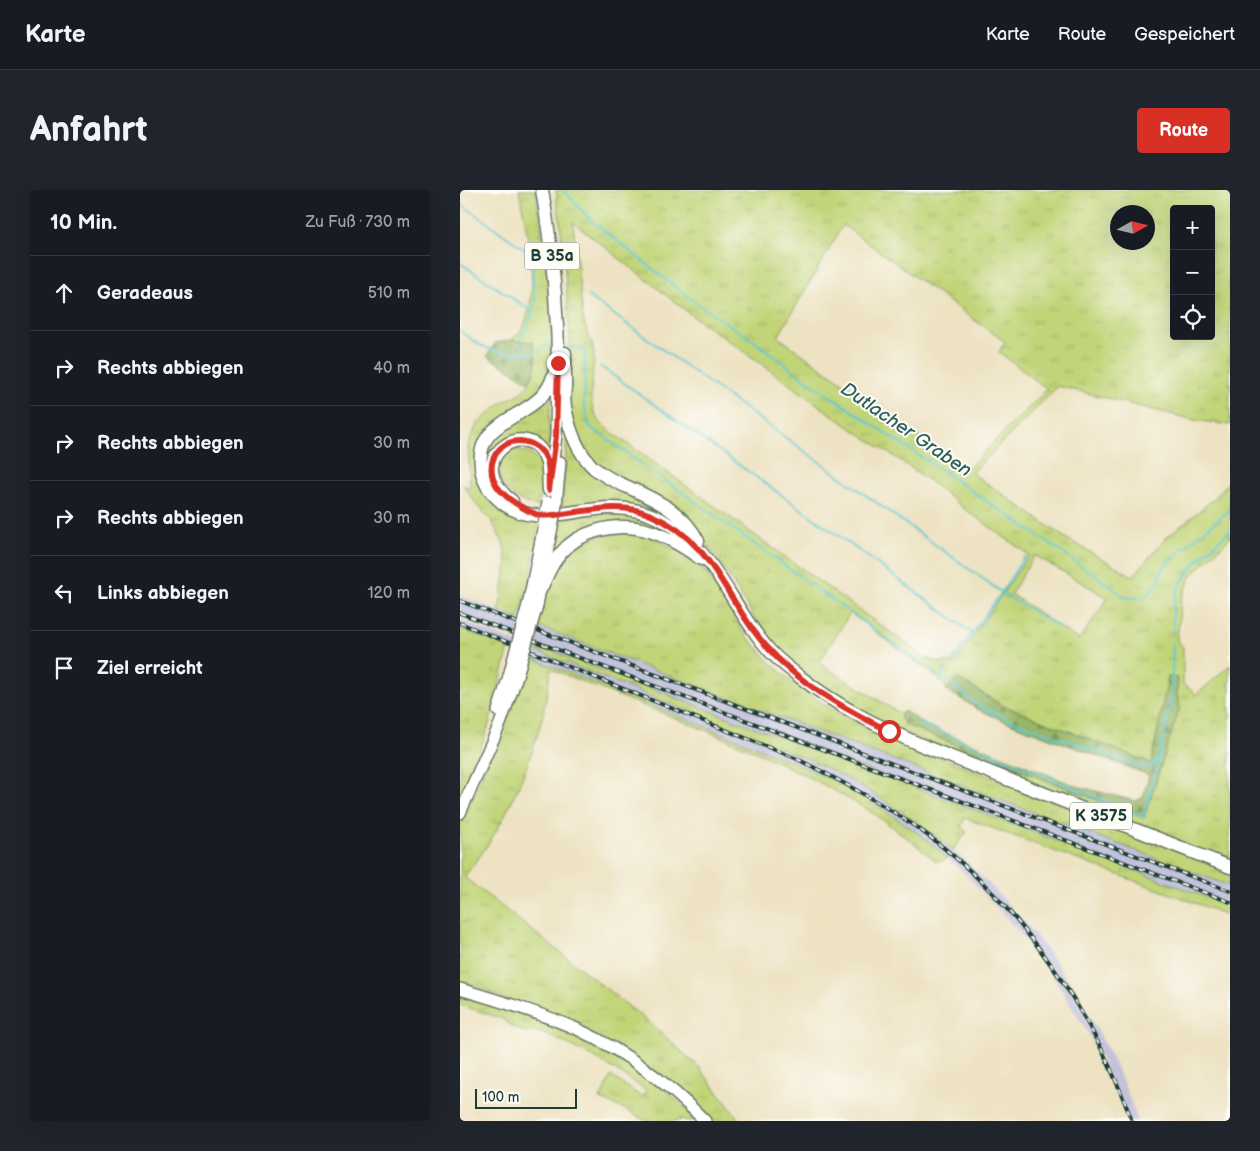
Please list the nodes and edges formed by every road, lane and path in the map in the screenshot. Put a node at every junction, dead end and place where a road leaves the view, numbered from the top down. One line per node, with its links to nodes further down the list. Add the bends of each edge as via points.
1 (542, 190): 3 (main road, B 35a)
2 (549, 190): 3 (main road, B 35a, via 558,248)
3 (560, 322): 4 (main road, B 35a)
4 (560, 357): 5 (main road, B 35a); 6 (main road, B 35a); 7 (main road, via 546,392 495,429 484,444 482,454 482,473 496,498 514,511)
5 (564, 405): 6 (main road, B 35a); 8 (main road, via 574,439 586,460 604,475 656,500 684,520)
6 (551, 499): 7 (main road, B 35a, bridge); 7 (main road, via 547,462 541,450 528,442 516,441 502,446 491,466 494,481 509,499)
7 (545, 523): 8 (main road, K 3575, via 551,515 610,508 638,510 674,526); 10 (main road, B 35a); 11 (main road, B 35a)
8 (704, 555): 9 (main road, K 3575)
9 (712, 566): 10 (main road, via 681,544 656,533 630,527 604,528 589,533 561,552); 13 (main road, K 3575, via 766,646 828,698 926,747)
10 (540, 590): 11 (main road, B 35a)
11 (533, 603): 12 (main road, B 35a, bridge, via 500,724)
12 (460, 813)
13 (1230, 867)
14 (460, 989): 15 (main road, via 535,1013 597,1039 652,1074)
15 (705, 1121)

